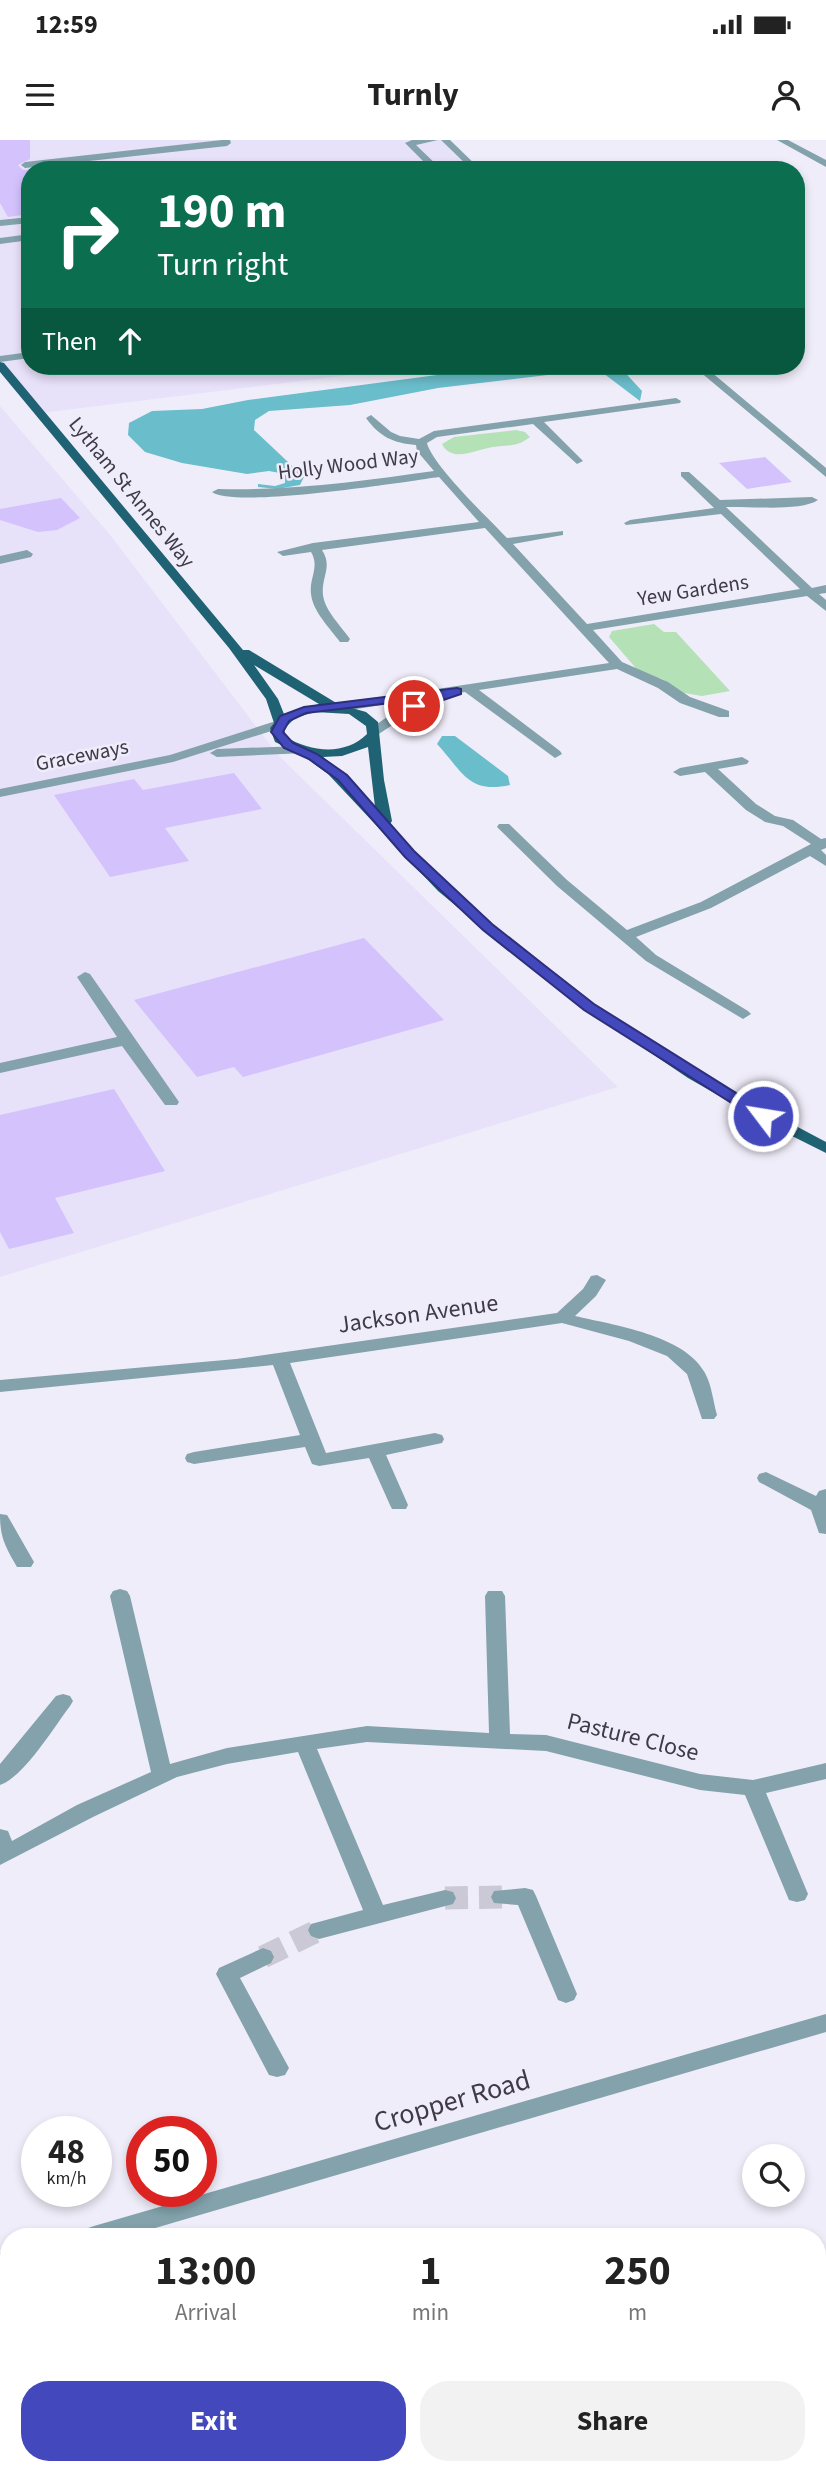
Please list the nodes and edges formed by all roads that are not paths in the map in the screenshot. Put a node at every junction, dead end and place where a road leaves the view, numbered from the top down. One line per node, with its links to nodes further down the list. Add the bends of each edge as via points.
1 (226, 140): 6 (street)
2 (434, 140): 7 (street, via 409,143)
3 (445, 140): 8 (street)
4 (805, 140): 5 (street)
5 (783, 141): 9 (street)
6 (62, 161)
7 (428, 161)
8 (467, 161)
9 (826, 164)
10 (21, 221): 11 (street)
11 (0, 223)
12 (21, 238): 13 (street)
13 (0, 242)
14 (21, 356): 15 (street)
15 (0, 359)
16 (0, 365): 42 (main road, Lytham St Annes Way)
17 (709, 375): 25 (street)
18 (676, 401): 20 (street, Holly Wood Way)
19 (371, 418): 21 (street, Holly Wood Way, via 380,432 391,438)
20 (535, 420): 21 (street, Holly Wood Way, via 434,433); 22 (street)
21 (421, 442): 23 (street, Holly Wood Way)
22 (578, 461)
23 (441, 473): 26 (street, Holly Wood Way, via 313,492); 30 (street, Holly Wood Way)
24 (685, 474): 28 (street, Yew Gardens)
25 (826, 474)
26 (218, 492)
27 (813, 500): 28 (street)
28 (720, 507): 29 (street); 38 (street, Yew Gardens)
29 (630, 523)
30 (489, 524): 32 (street, Holly Wood Way); 33 (street)
31 (559, 533): 32 (street)
32 (506, 542): 40 (street, Holly Wood Way)
33 (313, 547): 34 (street); 41 (street, via 323,565 317,598)
34 (283, 552)
35 (27, 554): 36 (street)
36 (0, 560)
37 (826, 589): 38 (street, Yew Gardens)
38 (809, 591): 39 (street); 40 (street, Yew Gardens)
39 (826, 607)
40 (583, 628): 43 (street, Holly Wood Way)
41 (344, 639)
42 (233, 645): 45 (main road, Lytham St Annes Way); 47 (main road, Lytham St Annes Way, via 272,699)
43 (618, 665): 44 (street); 46 (street, Holly Wood Way, via 685,700)
44 (463, 690): 45 (street); 48 (street, via 414,706); 50 (street)
45 (336, 708): 47 (main road, via 304,710); 48 (main road, via 365,716 373,724)
46 (724, 714)
47 (280, 723): 49 (main road, Lytham St Annes Way, via 280,739); 51 (street, Graceways)
48 (374, 734): 49 (main road, via 345,751); 56 (main road)
49 (302, 751): 51 (street, Graceways); 56 (main road, via 342,777)
50 (555, 754)
51 (173, 758): 55 (street, Graceways)
52 (742, 761): 53 (street)
53 (709, 768): 54 (street); 58 (street, via 751,807 770,819 789,823)
54 (680, 772)
55 (0, 793)
56 (386, 826): 66 (main road, via 409,854 488,927 589,1007 763,1116)
57 (504, 827): 60 (street)
58 (819, 845): 59 (street); 60 (street, via 706,905)
59 (826, 862)
60 (626, 936): 62 (street, via 651,958)
61 (85, 977): 63 (street)
62 (743, 1014)
63 (126, 1040): 64 (street); 65 (street)
64 (0, 1068)
65 (171, 1102)
66 (826, 1147)
67 (597, 1280): 68 (street)
68 (562, 1318): 69 (street, Jackson Avenue); 71 (street, Jackson Avenue, via 641,1338 670,1351 696,1371)
69 (280, 1359): 70 (street, Jackson Avenue); 73 (street)
70 (0, 1386)
71 (708, 1415)
72 (435, 1439): 74 (street)
73 (310, 1440): 74 (street, via 319,1460); 75 (street)
74 (375, 1451): 78 (street)
75 (194, 1458)
76 (766, 1478): 77 (street)
77 (822, 1500): 80 (street)
78 (399, 1505)
79 (0, 1520): 81 (street)
80 (826, 1528)
81 (6, 1544): 82 (street)
82 (24, 1562)
83 (120, 1596): 89 (street)
84 (495, 1596): 86 (street)
85 (63, 1701): 90 (street)
86 (500, 1740): 87 (street, Pasture Close, via 367,1734); 91 (street, Pasture Close, via 546,1743 700,1782)
87 (304, 1744): 89 (street, Pasture Close, via 227,1756); 96 (street)
88 (826, 1772): 91 (street, Pasture Close)
89 (162, 1776): 92 (street, Pasture Close)
90 (0, 1777)
91 (753, 1788): 93 (street)
92 (2, 1849)
93 (797, 1894)
94 (502, 1897): 99 (street, via 525,1896)
95 (445, 1898): 96 (street)
96 (376, 1915): 97 (street)
97 (319, 1930)
98 (263, 1957): 101 (street, via 227,1974)
99 (566, 1994)
100 (826, 2023): 102 (street, Cropper Road)
101 (277, 2068)
102 (148, 2228)

